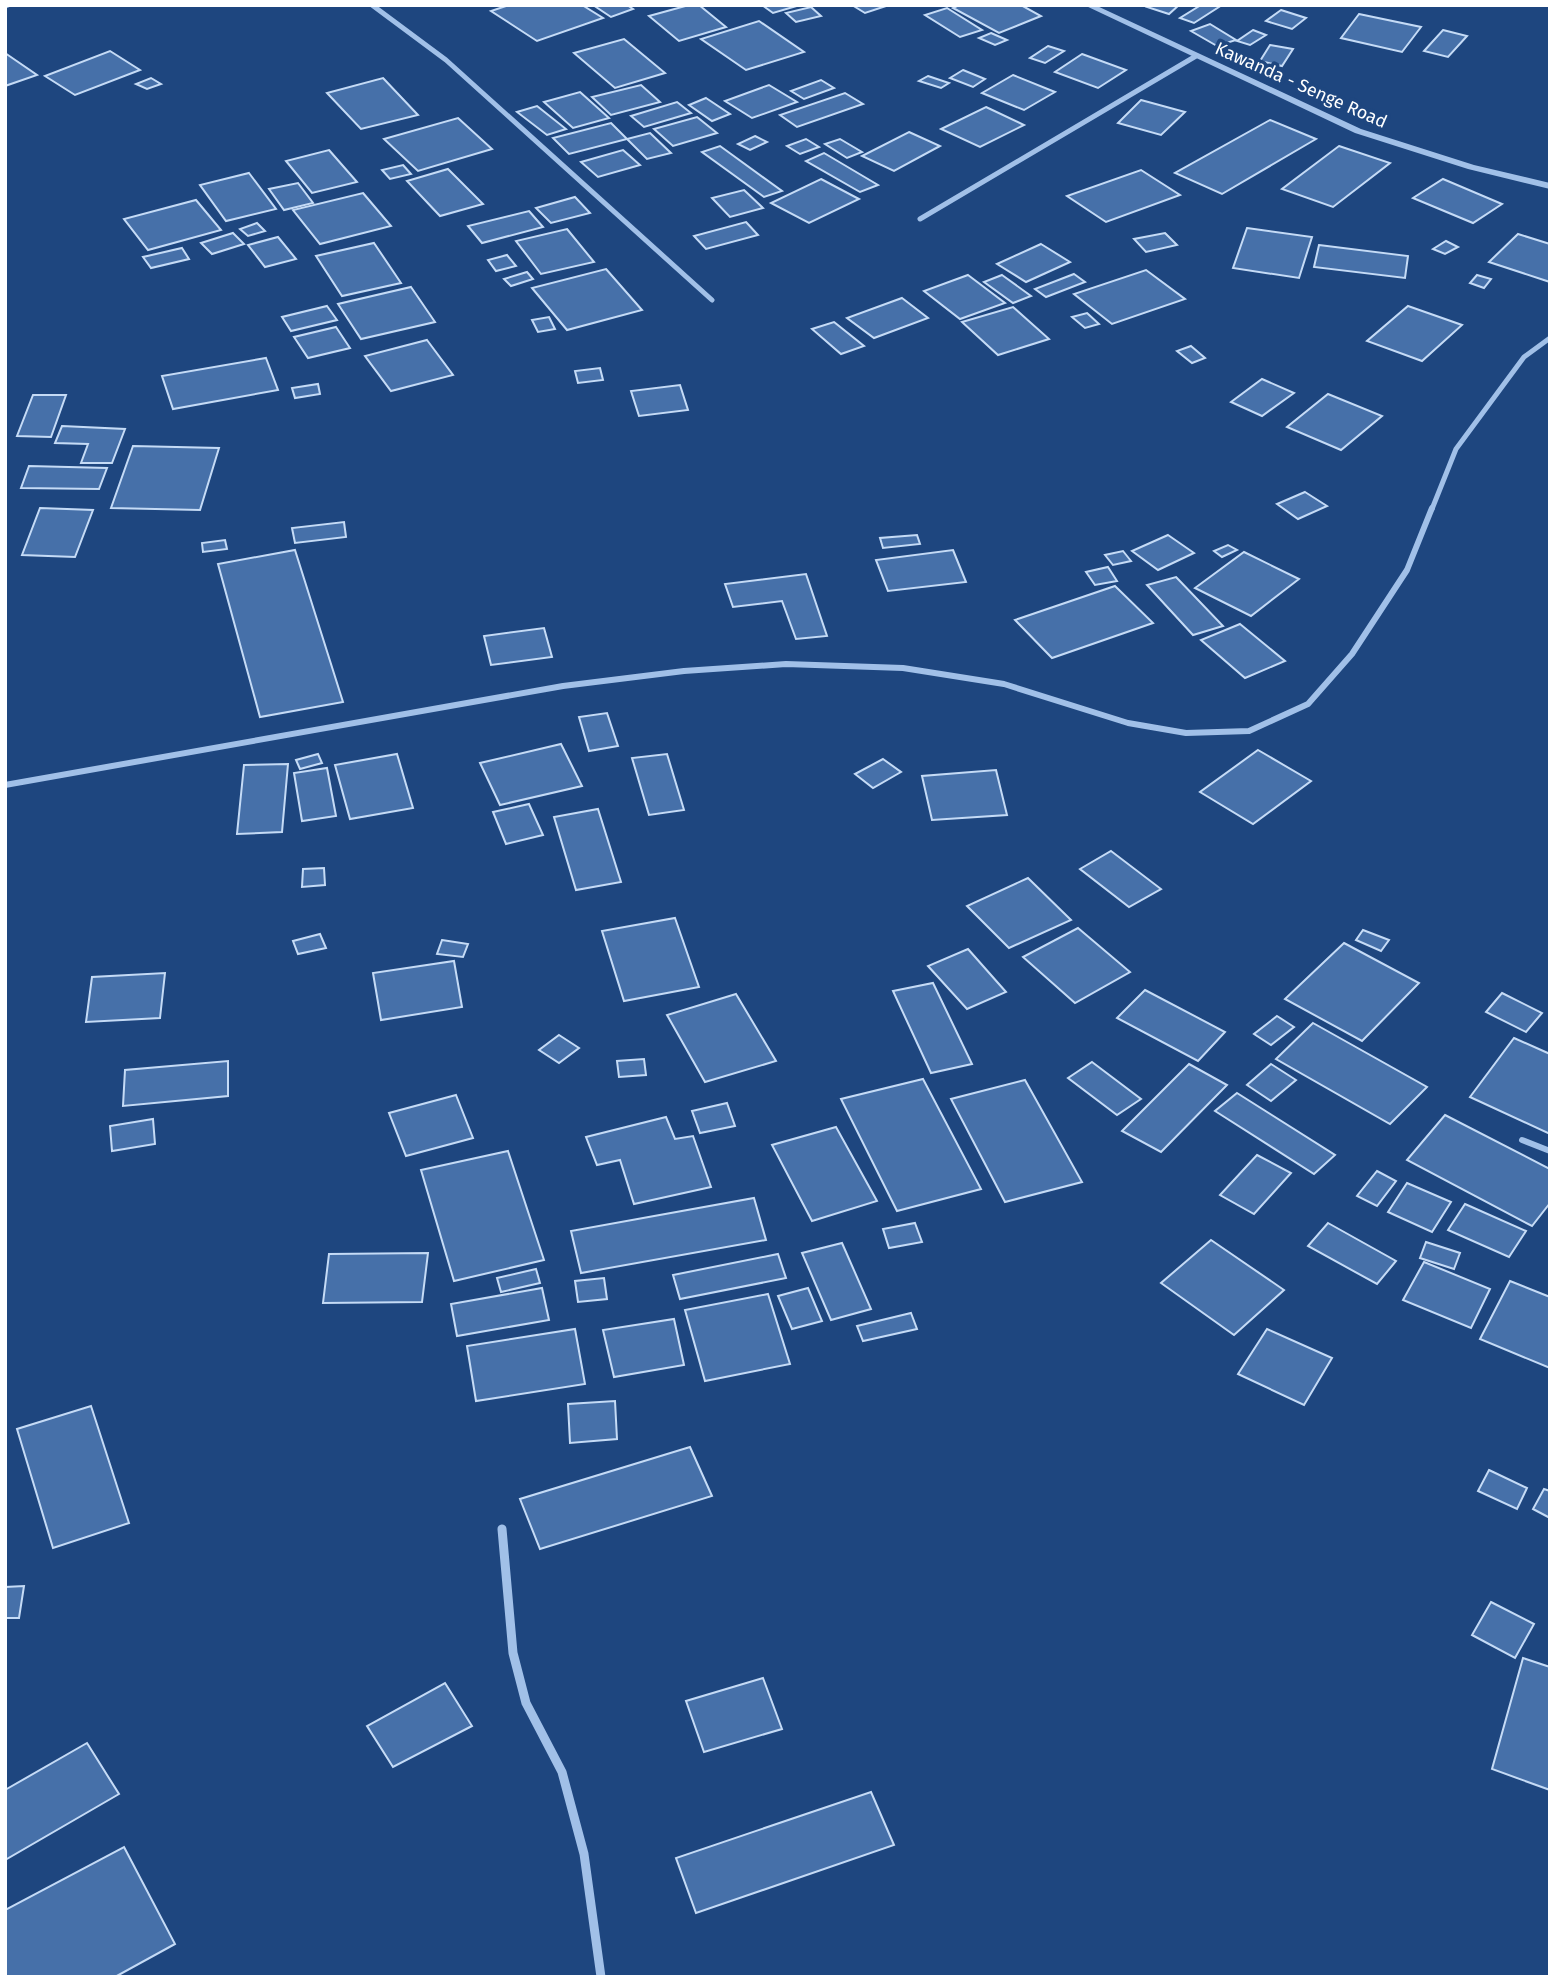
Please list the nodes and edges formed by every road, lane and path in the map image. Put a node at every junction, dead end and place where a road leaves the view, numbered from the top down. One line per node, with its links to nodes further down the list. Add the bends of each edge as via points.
1 (372, 5): 6 (street, via 446,60)
2 (1087, 5): 3 (street, Kawanda - Senge Road)
3 (1196, 56): 4 (street, Kawanda - Senge Road, via 1358,131); 5 (street)
4 (1550, 186)
5 (920, 219)
6 (712, 300)
7 (1550, 338): 8 (street, via 1524,357 1456,449 1407,570 1352,654 1308,704 1250,731 1186,733 1128,723 1003,684 903,668 786,664 563,686)
8 (5, 785)
9 (1522, 1140): 10 (street)
10 (1550, 1151)
11 (502, 1529): 12 (street, via 513,1653 526,1703 562,1772 584,1854)
12 (601, 1977)

